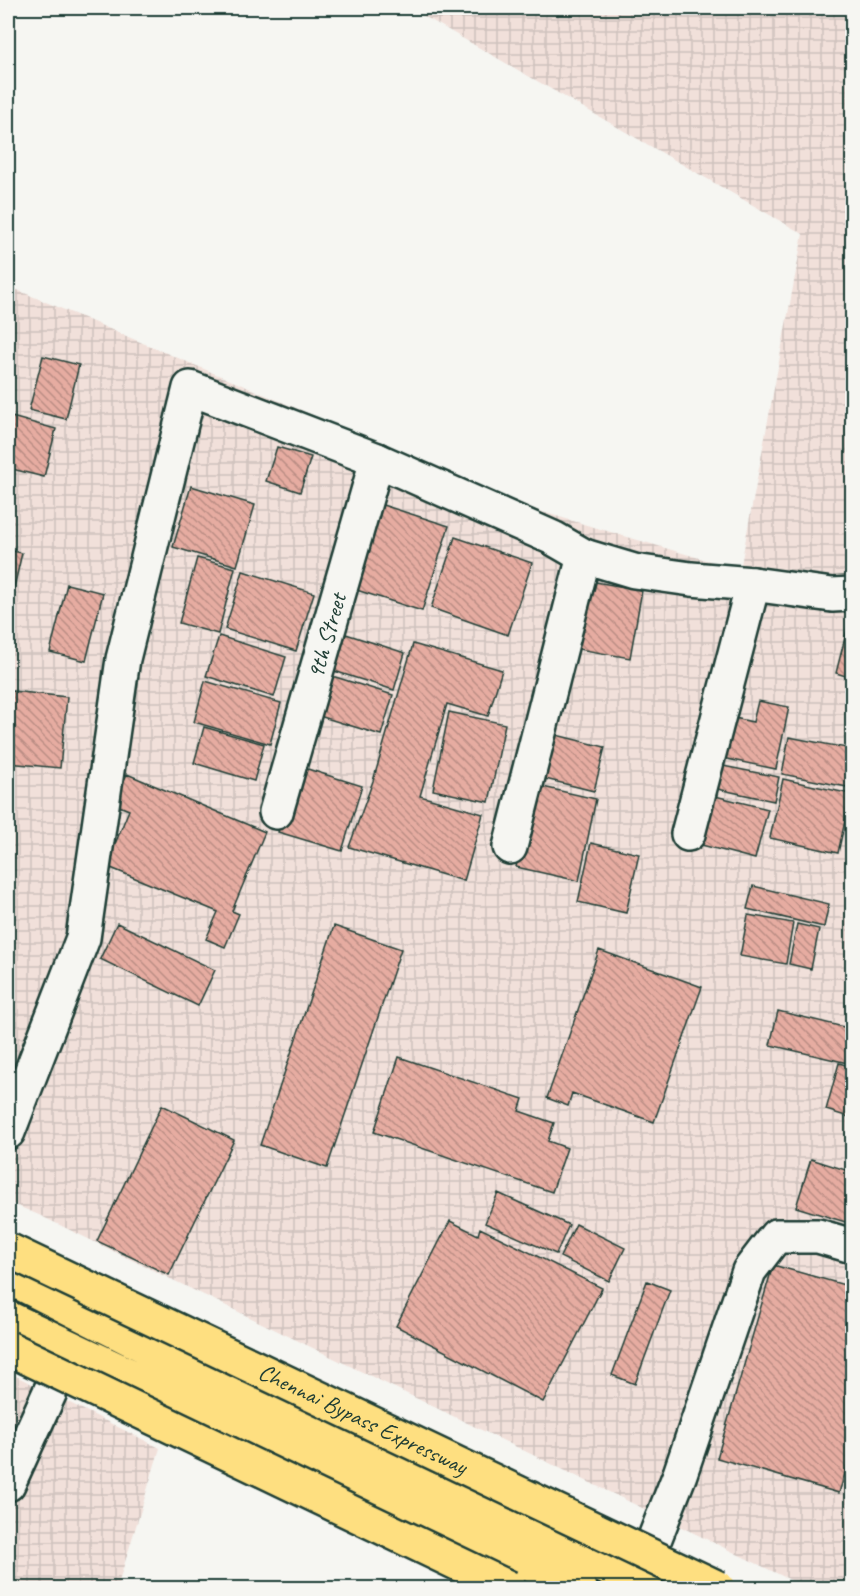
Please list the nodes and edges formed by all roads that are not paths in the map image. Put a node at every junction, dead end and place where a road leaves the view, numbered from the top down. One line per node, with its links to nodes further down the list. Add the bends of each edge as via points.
1 (377, 460): 2 (street, via 553,538); 5 (street, 9th Street); 8 (street, via 190,388 123,659 83,938)
2 (584, 556): 3 (street, via 634,571); 7 (street)
3 (753, 584): 4 (street, via 832,595); 6 (street)
4 (852, 594)
5 (276, 812)
6 (688, 834)
7 (510, 847)
8 (8, 1132)
9 (852, 1246): 16 (street, via 818,1236 776,1236 749,1271)
10 (8, 1250): 19 (main road, Chennai Bypass Expressway, bridge)
11 (8, 1277): 16 (main road, via 240,1394)
12 (8, 1318): 14 (main road)
13 (8, 1348): 17 (main road, bridge)
14 (70, 1348): 15 (street); 18 (main road)
15 (8, 1484)
16 (643, 1586)
17 (509, 1588)
18 (580, 1588)
19 (718, 1588)

